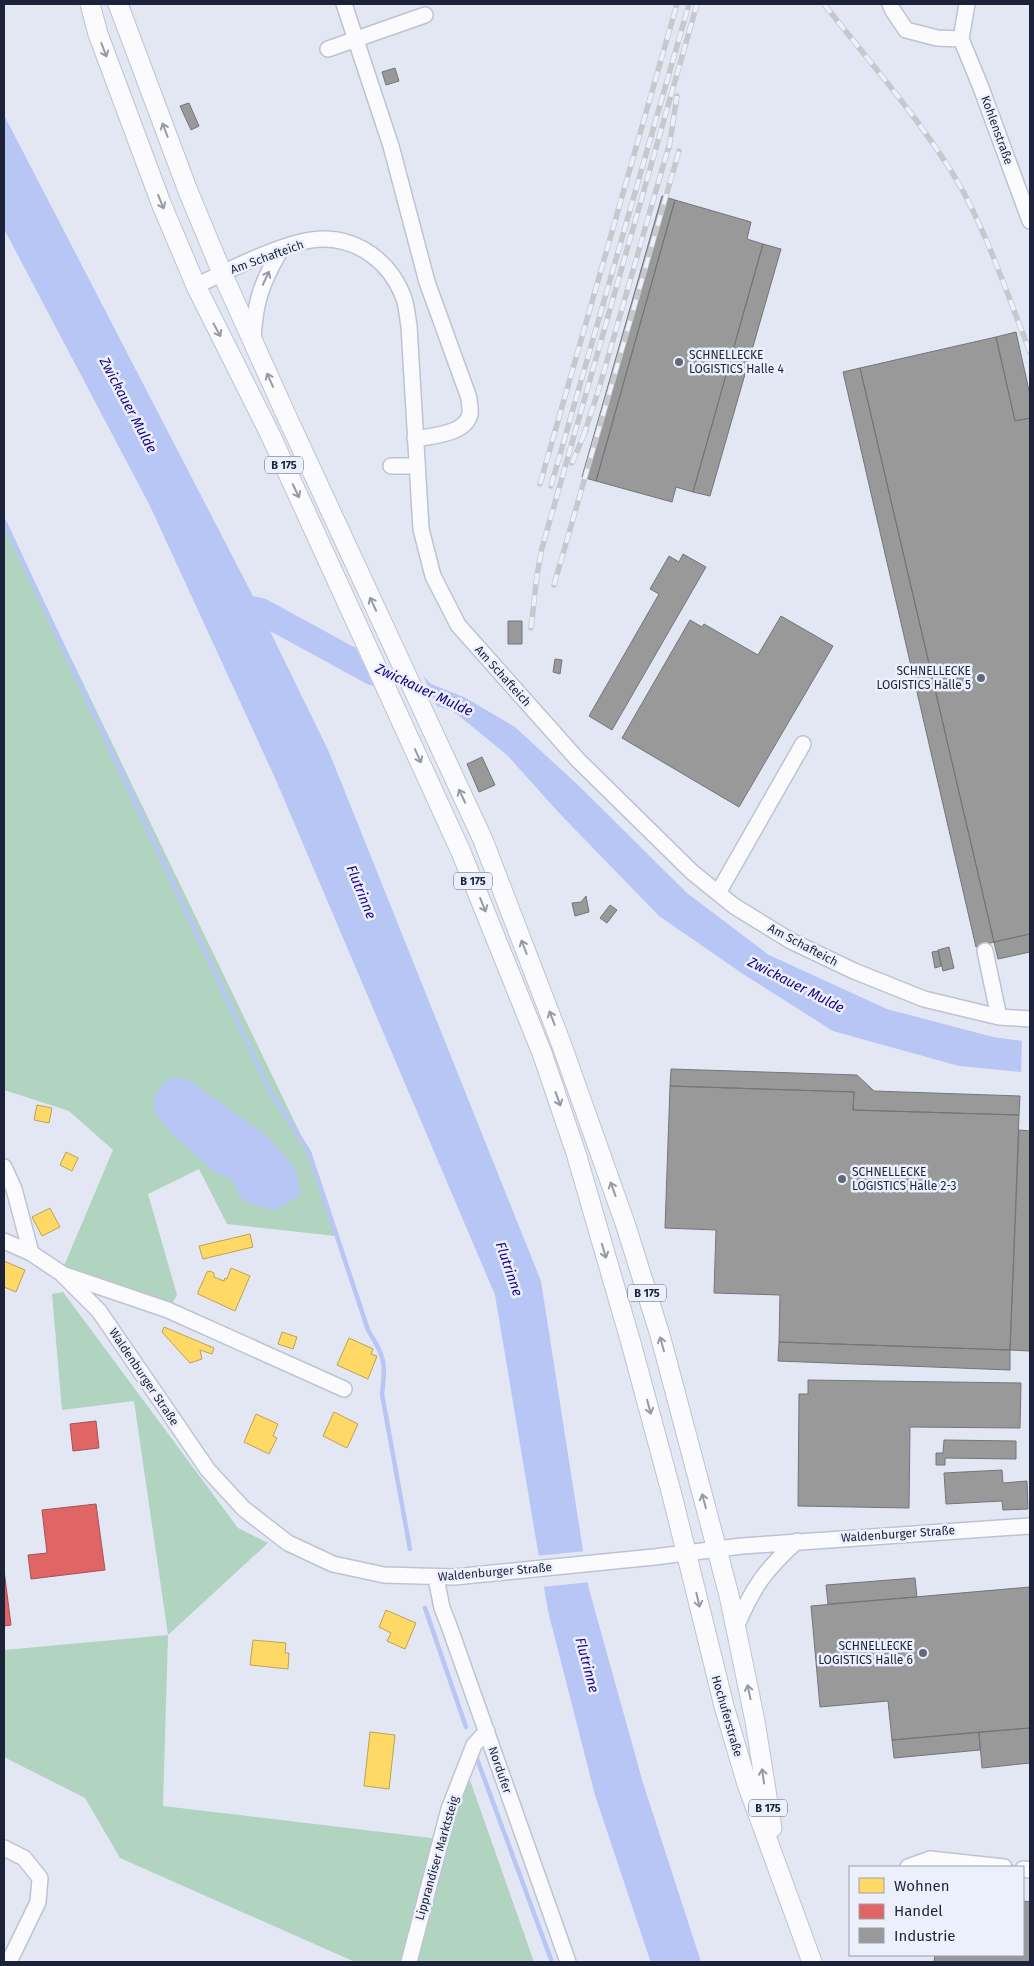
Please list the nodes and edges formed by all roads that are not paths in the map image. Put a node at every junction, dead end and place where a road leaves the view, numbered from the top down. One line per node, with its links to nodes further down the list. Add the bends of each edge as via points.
1 (90, 4): 13 (main road, B 175, one-way to 13, via 154,185)
2 (118, 4): 12 (main road, B 175, one-way to 2)
3 (344, 4): 7 (street)
4 (890, 4): 8 (street, via 906,30)
5 (967, 4): 8 (street)
6 (425, 15): 7 (street)
7 (356, 40): 9 (street); 15 (street, via 391,146 427,282 469,398 470,415 459,429)
8 (961, 40): 10 (street, Kohlenstraße)
9 (328, 49)
10 (1030, 221)
11 (281, 249): 12 (street, Am Schafteich); 14 (street, one-way to 11, via 258,294); 15 (street, Am Schafteich, via 321,239 350,242 370,253 391,272 404,297 409,326)
12 (222, 273): 13 (street, Am Schafteich); 14 (main road, B 175)
13 (196, 286): 31 (main road, B 175, one-way to 31, via 270,434 398,711 503,952 561,1107 632,1343)
14 (253, 342): 30 (main road, B 175, one-way to 14, via 660,1335 626,1226 561,1044 482,840)
15 (415, 439): 17 (street, Am Schafteich)
16 (391, 466): 17 (street)
17 (416, 466): 19 (street, Am Schafteich, via 421,529 434,576 458,625 578,760 692,872)
18 (803, 744): 19 (street)
19 (718, 893): 21 (street, Am Schafteich, via 792,941 854,971 924,1000)
20 (985, 951): 21 (street)
21 (999, 1017): 22 (street, Am Schafteich)
22 (1030, 1019)
23 (4, 1167): 25 (street, via 14,1189)
24 (4, 1240): 25 (street, Waldenburger Straße)
25 (31, 1253): 26 (street, Waldenburger Straße)
26 (62, 1274): 27 (street, Waldenburger Straße, via 168,1310); 32 (street, Waldenburger Straße, via 99,1311 208,1470 244,1509 288,1543 333,1564 384,1575)
27 (344, 1389)
28 (1030, 1526): 29 (street, Waldenburger Straße)
29 (797, 1541): 30 (street, Waldenburger Straße); 33 (street, via 768,1569 749,1597)
30 (717, 1548): 31 (street, Waldenburger Straße); 33 (main road, Hochuferstraße / B 175)
31 (686, 1552): 32 (street, Waldenburger Straße); 38 (main road, Hochuferstraße / B 175, one-way to 38, via 724,1706 747,1784)
32 (436, 1578): 34 (street, Nordufer, via 442,1608)
33 (736, 1627): 38 (main road, Hochuferstraße / B 175, one-way to 33)
34 (487, 1731): 40 (street, Lipprandiser Marktsteig, via 474,1745 449,1809); 41 (street, Nordufer)
35 (4, 1848): 39 (street, via 24,1858 40,1878 38,1902)
36 (911, 1866): 37 (street, via 930,1859)
37 (995, 1866)
38 (781, 1876): 42 (main road, Hochuferstraße / B 175)
39 (9, 1962)
40 (409, 1962)
41 (568, 1962)
42 (812, 1962)

